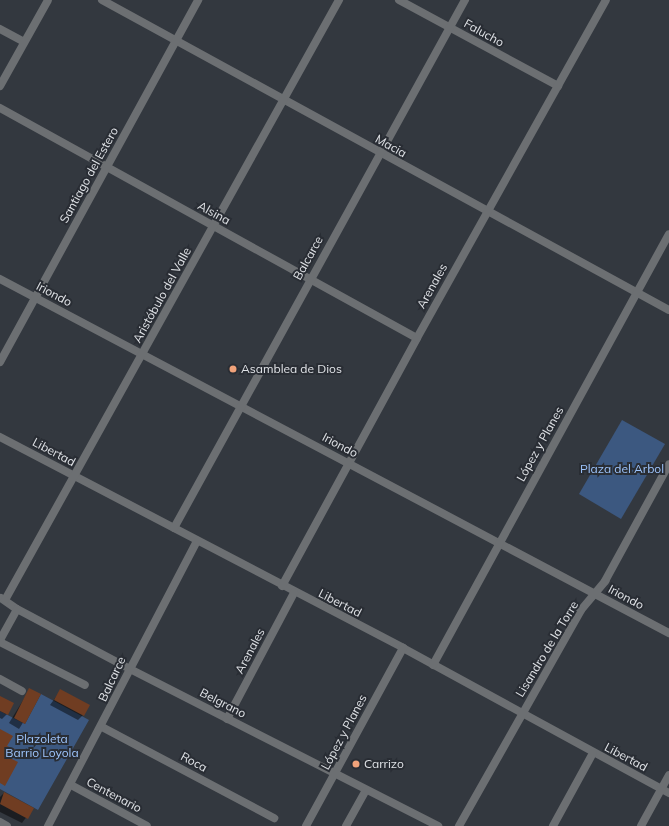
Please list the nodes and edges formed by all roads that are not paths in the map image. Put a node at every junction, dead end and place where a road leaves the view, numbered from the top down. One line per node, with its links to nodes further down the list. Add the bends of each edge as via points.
1 (48, 0): 11 (street)
2 (102, 0): 10 (street, Macia)
3 (198, 0): 10 (street, Santiago del Estero)
4 (339, 0): 14 (street, Aristóbulo del Valle)
5 (399, 0): 8 (street, Falucho)
6 (465, 0): 8 (street, Balcarce)
7 (606, 0): 13 (street, Arenales)
8 (449, 27): 13 (street, Falucho); 16 (street, Balcarce)
9 (0, 29): 11 (street)
10 (175, 40): 14 (street, Macia); 17 (street, Santiago del Estero)
11 (24, 42): 12 (street)
12 (0, 86)
13 (558, 86): 18 (street, Arenales)
14 (283, 100): 16 (street, Macia); 19 (street, Aristóbulo del Valle)
15 (0, 108): 17 (street, Alsina)
16 (379, 153): 18 (street, Macia); 22 (street, Balcarce)
17 (107, 167): 19 (street, Alsina); 24 (street, Santiago del Estero)
18 (486, 213): 23 (street, Macia); 26 (street, Arenales)
19 (213, 226): 22 (street, Alsina); 27 (street, Aristóbulo del Valle)
20 (669, 234): 23 (street, López y Planes)
21 (0, 279): 24 (street, Iriondo)
22 (311, 279): 26 (street, Alsina); 29 (street, Balcarce)
23 (636, 293): 25 (street, Macia); 36 (street, López y Planes)
24 (35, 298): 27 (street, Iriondo); 28 (street, Santiago del Estero)
25 (669, 310)
26 (417, 338): 31 (street, Arenales)
27 (143, 354): 29 (street, Iriondo); 33 (street, Aristóbulo del Valle)
28 (0, 362)
29 (240, 406): 31 (street, Iriondo); 34 (street, Balcarce)
30 (0, 437): 33 (street, Libertad)
31 (349, 464): 36 (street, Iriondo); 37 (street, Arenales)
32 (668, 466): 39 (street, Lisandro de la Torre)
33 (74, 476): 34 (street, Libertad); 40 (street, Aristóbulo del Valle)
34 (174, 528): 35 (street, Libertad)
35 (197, 542): 37 (street, Libertad); 46 (street, Balcarce)
36 (500, 544): 39 (street, Iriondo); 45 (street, López y Planes)
37 (282, 586): 38 (street, Libertad)
38 (294, 594): 44 (street, Libertad); 51 (street, Arenales)
39 (596, 595): 42 (street, Iriondo); 50 (street, Lisandro de la Torre, via 581,610)
40 (2, 599): 41 (street, Belgrano)
41 (17, 609): 43 (street); 46 (street, Belgrano)
42 (669, 633)
43 (0, 641): 48 (street)
44 (403, 648): 45 (street, Libertad); 54 (street, López y Planes)
45 (433, 665): 50 (street, Libertad)
46 (130, 670): 51 (street, Belgrano); 52 (street, Balcarce)
47 (0, 679): 49 (street)
48 (85, 685)
49 (22, 691)
50 (522, 715): 53 (street, Libertad); 67 (street, Lisandro de la Torre)
51 (227, 719): 54 (street, Belgrano)
52 (102, 727): 56 (street, Balcarce); 59 (street, Roca)
53 (593, 753): 58 (street, Libertad); 68 (street)
54 (335, 774): 57 (street, Belgrano); 64 (street, López y Planes)
55 (669, 775): 58 (street)
56 (71, 785): 62 (street, Balcarce); 63 (street, Centenario)
57 (366, 790): 65 (street); 66 (street, Belgrano)
58 (665, 791): 69 (street)
59 (274, 818)
60 (0, 822): 61 (street)
61 (7, 826)
62 (48, 826)
63 (147, 826)
64 (306, 826)
65 (346, 826)
66 (438, 826)
67 (459, 826)
68 (553, 826)
69 (641, 826)

